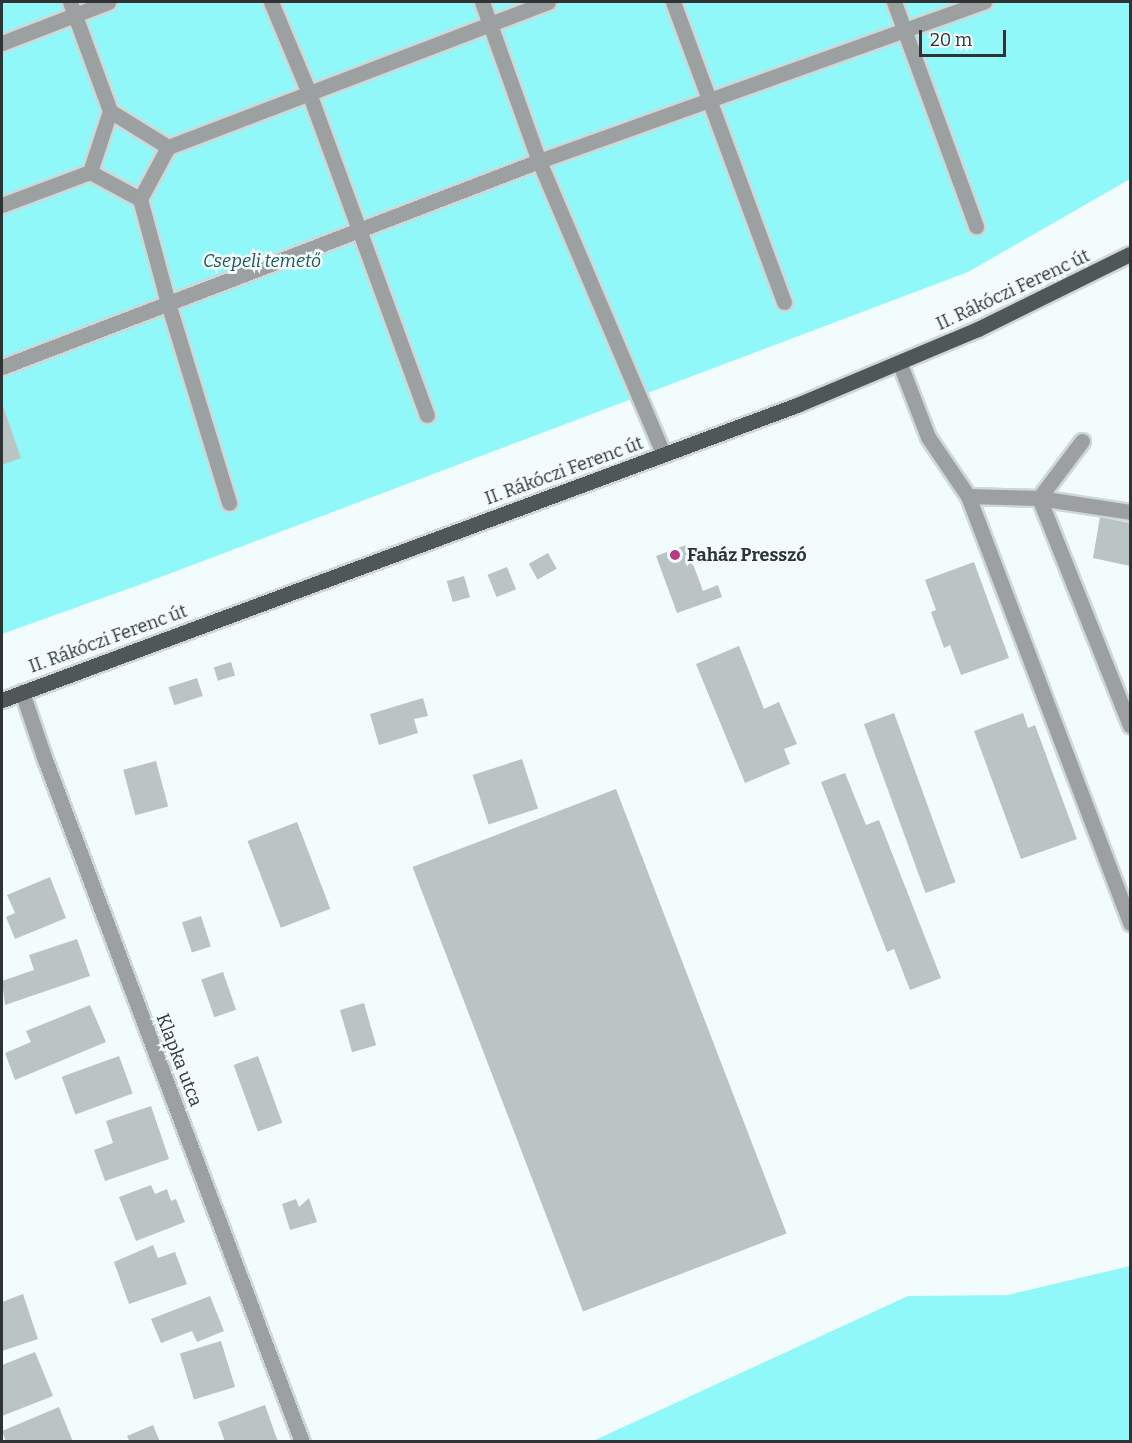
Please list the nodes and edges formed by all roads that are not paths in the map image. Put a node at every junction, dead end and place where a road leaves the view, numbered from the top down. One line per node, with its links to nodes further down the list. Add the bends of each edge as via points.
1 (108, 2): 9 (street)
2 (271, 2): 13 (street)
3 (482, 2): 10 (street)
4 (548, 2): 8 (street)
5 (673, 2): 14 (street)
6 (894, 2): 11 (street)
7 (984, 2): 11 (street)
8 (522, 7): 10 (street)
9 (72, 8): 12 (street); 15 (street)
10 (490, 22): 13 (street); 17 (street)
11 (904, 30): 14 (street); 21 (street)
12 (2, 43)
13 (309, 93): 16 (street); 22 (street)
14 (709, 100): 17 (street); 24 (street)
15 (110, 111): 16 (street); 18 (street)
16 (168, 147): 19 (street)
17 (539, 161): 22 (street); 30 (street)
18 (90, 172): 19 (street); 20 (street)
19 (140, 199): 25 (street)
20 (2, 205)
21 (976, 226)
22 (358, 230): 25 (street); 28 (street)
23 (1131, 254): 26 (main road, II. Rákóczi Ferenc út)
24 (784, 302)
25 (168, 303): 27 (street); 33 (street)
26 (900, 364): 30 (main road, II. Rákóczi Ferenc út); 31 (street, via 928,437)
27 (2, 367)
28 (427, 415)
29 (1082, 441): 32 (street)
30 (664, 455): 35 (main road, II. Rákóczi Ferenc út)
31 (968, 495): 32 (street); 38 (street)
32 (1039, 498): 34 (street); 37 (street)
33 (229, 503)
34 (1131, 512)
35 (22, 692): 36 (main road, II. Rákóczi Ferenc út); 39 (street, Klapka utca)
36 (2, 700)
37 (1131, 725)
38 (1131, 923)
39 (302, 1442)

